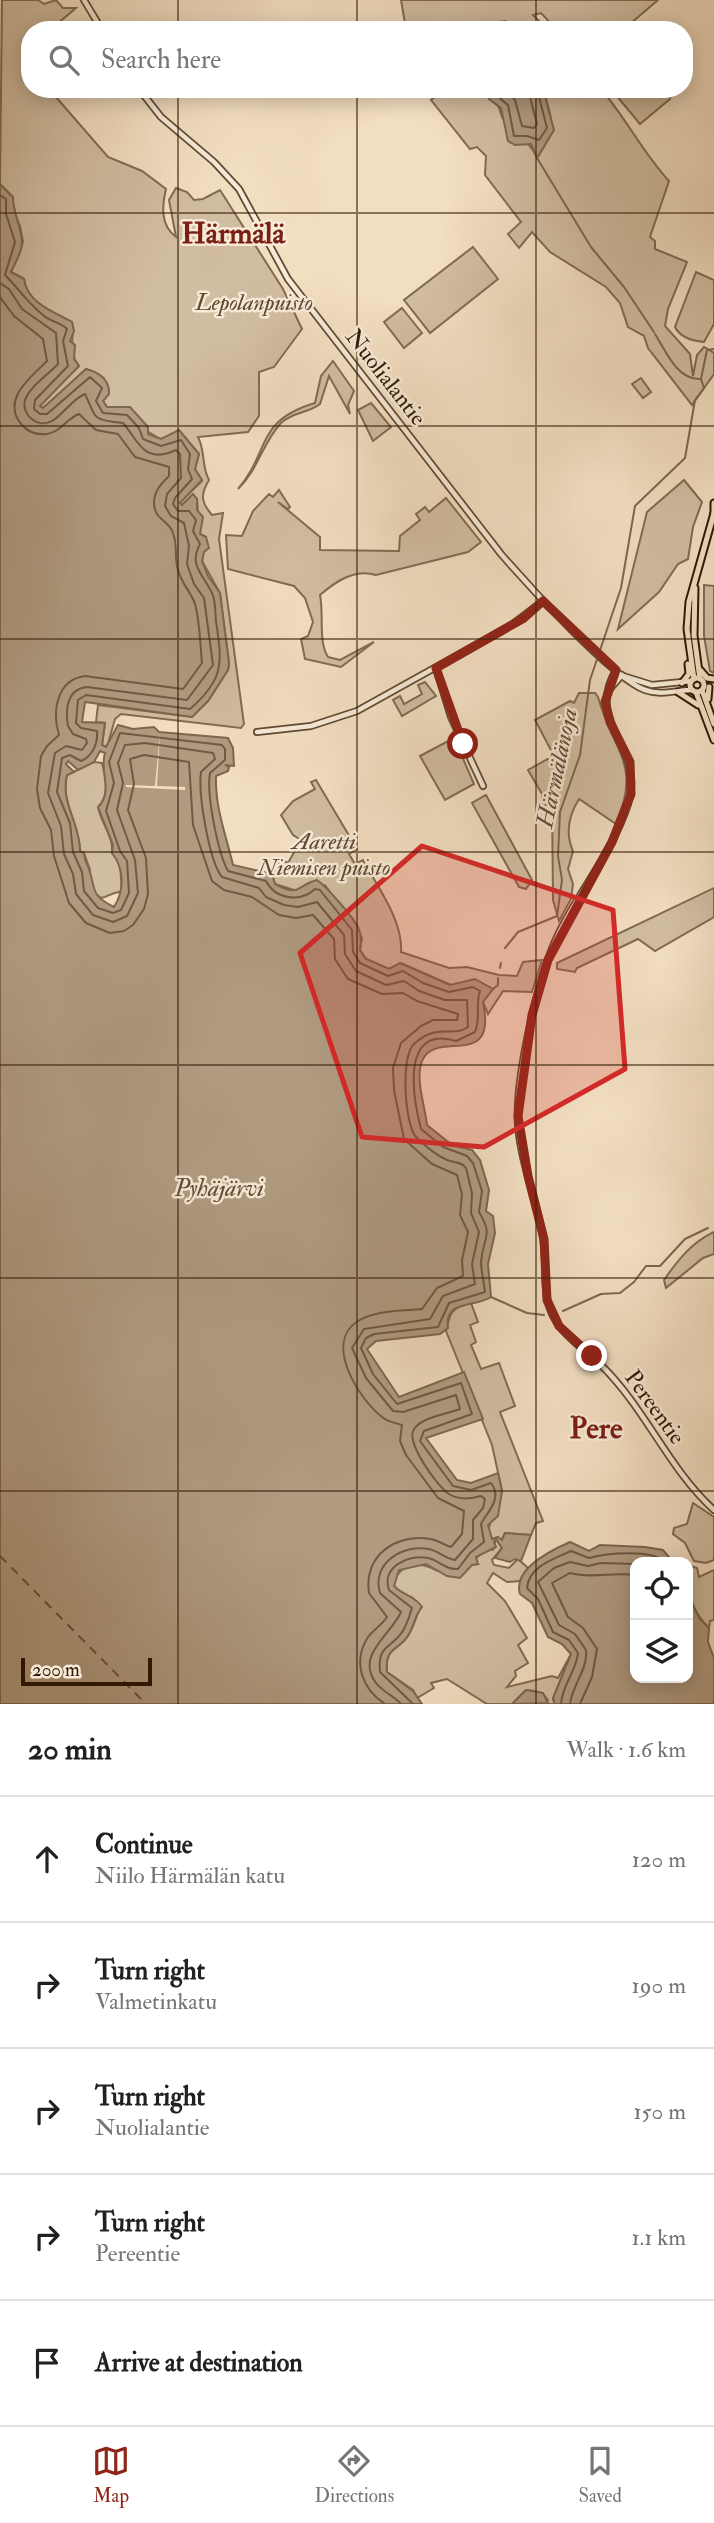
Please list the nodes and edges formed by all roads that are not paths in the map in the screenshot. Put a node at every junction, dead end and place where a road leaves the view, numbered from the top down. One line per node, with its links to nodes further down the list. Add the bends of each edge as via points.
1 (84, 0): 2 (street)
2 (97, 21)
3 (146, 98): 7 (street, Nuolialantie, via 239,189 288,279 501,554)
4 (714, 503): 5 (main road)
5 (714, 513): 6 (main road)
6 (695, 582): 8 (main road, via 687,615); 10 (main road)
7 (543, 601): 9 (street, via 524,618); 11 (street, Nuolialantie)
8 (690, 654): 14 (main road); 15 (main road, via 689,674)
9 (436, 668): 21 (street, via 342,717); 23 (street, via 451,717)
10 (698, 668): 13 (main road); 14 (main road)
11 (616, 670): 12 (street, Nuolialantie); 18 (street)
12 (622, 675): 15 (street, Nuolialantie, via 654,686); 17 (street, Nuolialantie, via 627,683 653,693); 18 (street)
13 (714, 679)
14 (696, 680): 15 (street, Nuolialantie); 16 (main road); 16 (main road, via 704,684)
15 (682, 683)
16 (700, 690): 17 (street, Nuolialantie); 19 (main road); 20 (main road, via 707,693)
17 (678, 692): 19 (main road)
18 (607, 693): 24 (street, Pereentie, via 606,711 630,762 631,794 612,842 548,960 532,1015 518,1125 542,1231 546,1295 554,1318 626,1391 683,1478)
19 (701, 708): 22 (main road)
20 (713, 722)
21 (257, 732)
22 (714, 740)
23 (483, 786)
24 (714, 1510)

